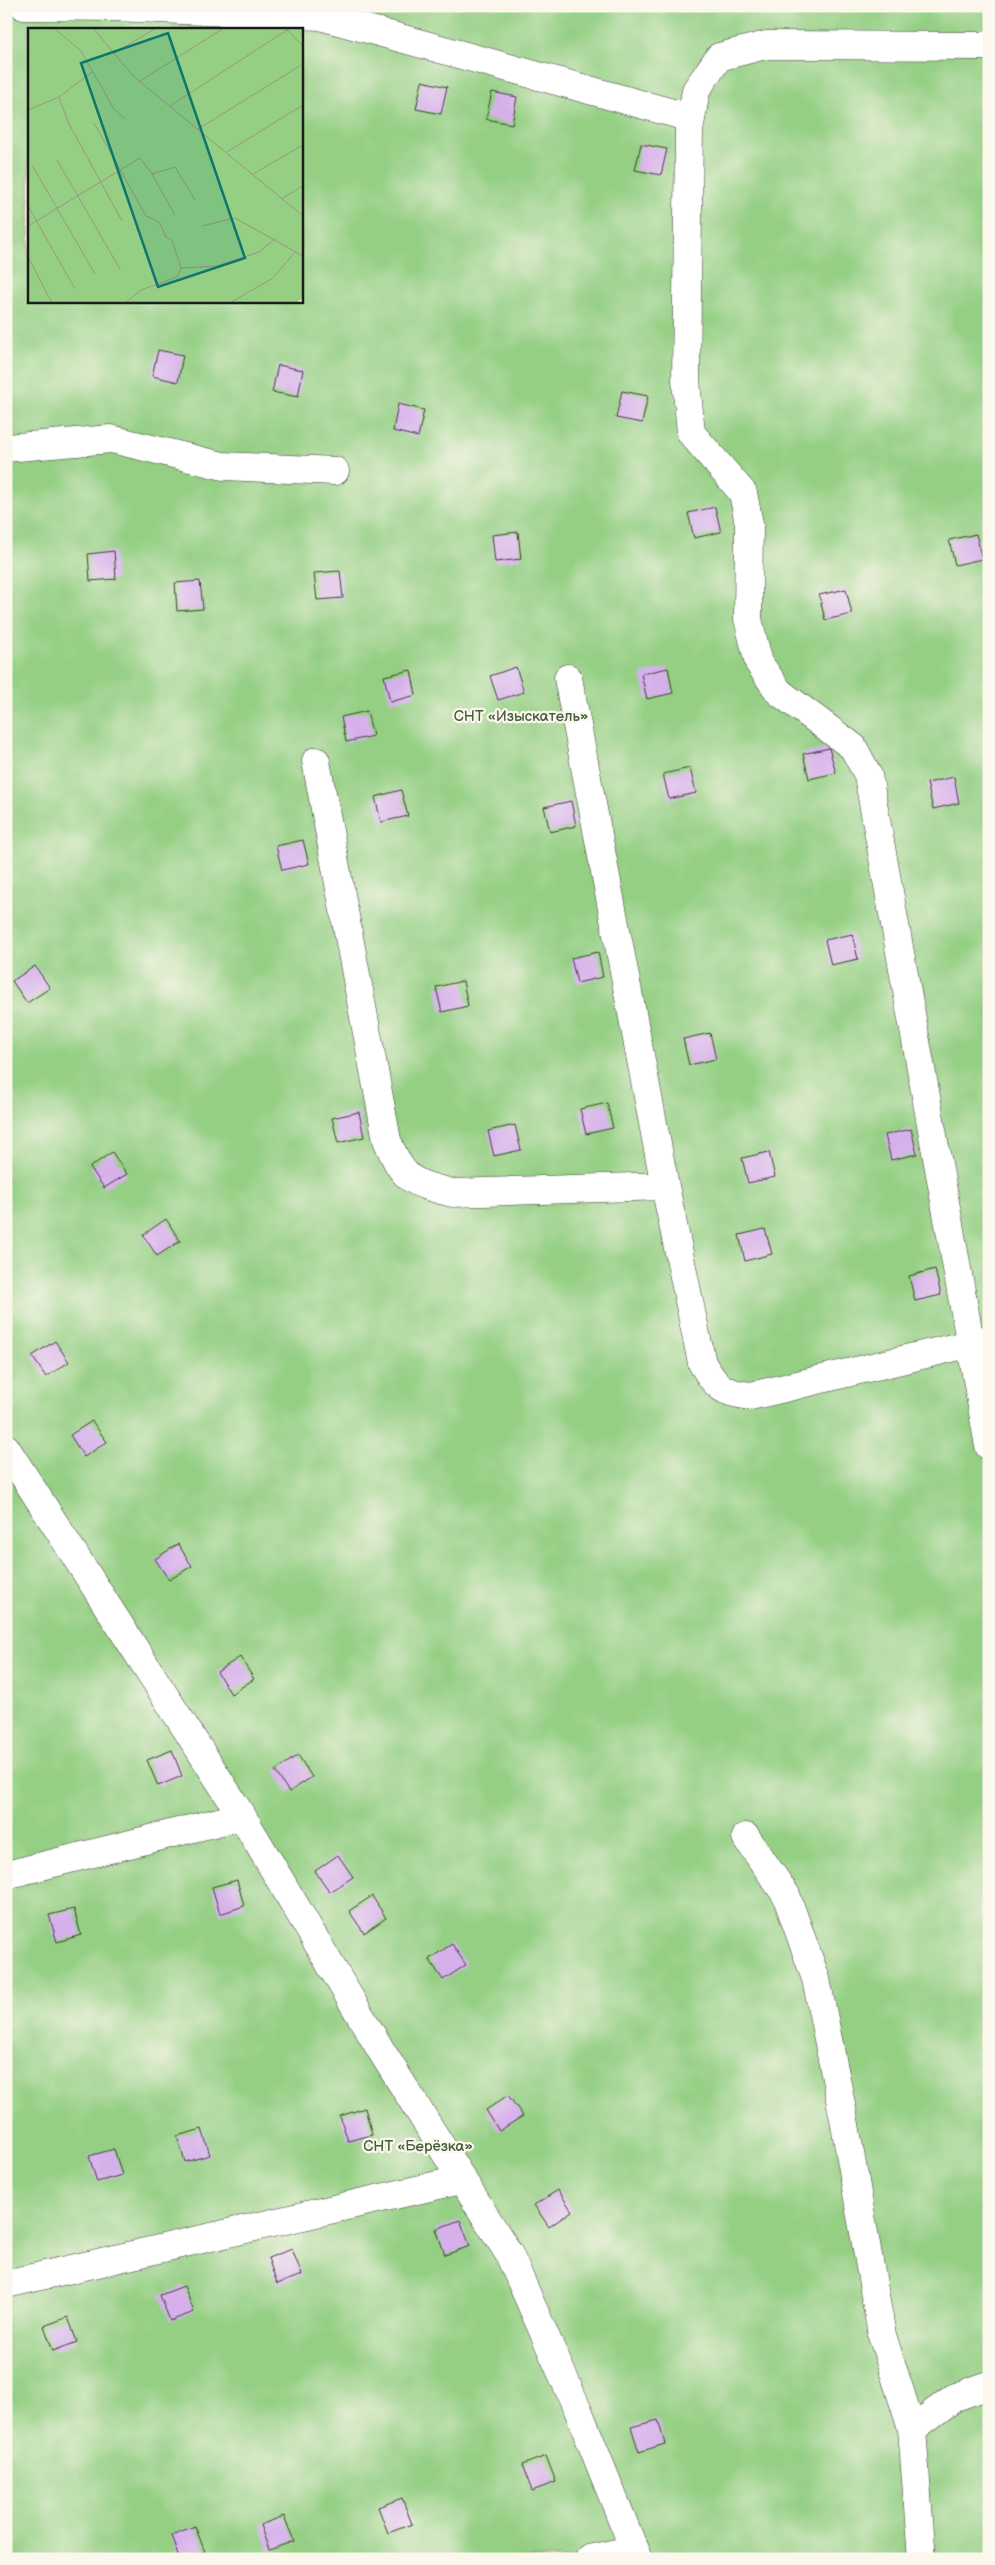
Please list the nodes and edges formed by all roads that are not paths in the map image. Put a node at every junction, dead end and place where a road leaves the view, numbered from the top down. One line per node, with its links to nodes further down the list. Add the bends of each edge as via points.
1 (24, 6): 3 (street, via 320,16)
2 (989, 46): 3 (street, via 766,45 719,57 696,90)
3 (691, 118): 9 (street, via 686,380 691,433 743,493 749,524 748,619 759,663 779,692 853,747 868,775)
4 (6, 448): 5 (street, via 111,439 223,466)
5 (335, 470)
6 (568, 678): 8 (street)
7 (316, 762): 8 (street, via 387,1140 398,1168 419,1184 452,1193)
8 (665, 1186): 9 (street, via 702,1363 714,1383 730,1393 751,1396)
9 (979, 1341): 10 (street)
10 (989, 1446)
11 (6, 1448): 12 (street)
12 (18, 1487): 13 (street)
13 (242, 1816): 15 (street); 16 (street)
14 (746, 1837): 19 (street, via 786,1895 816,1979 882,2335)
15 (6, 1875)
16 (460, 2180): 17 (street); 20 (street, via 509,2254 578,2410)
17 (6, 2284)
18 (989, 2385): 19 (street, via 955,2397)
19 (912, 2430): 22 (street)
20 (636, 2554): 21 (street)
21 (589, 2559)
22 (922, 2559)

